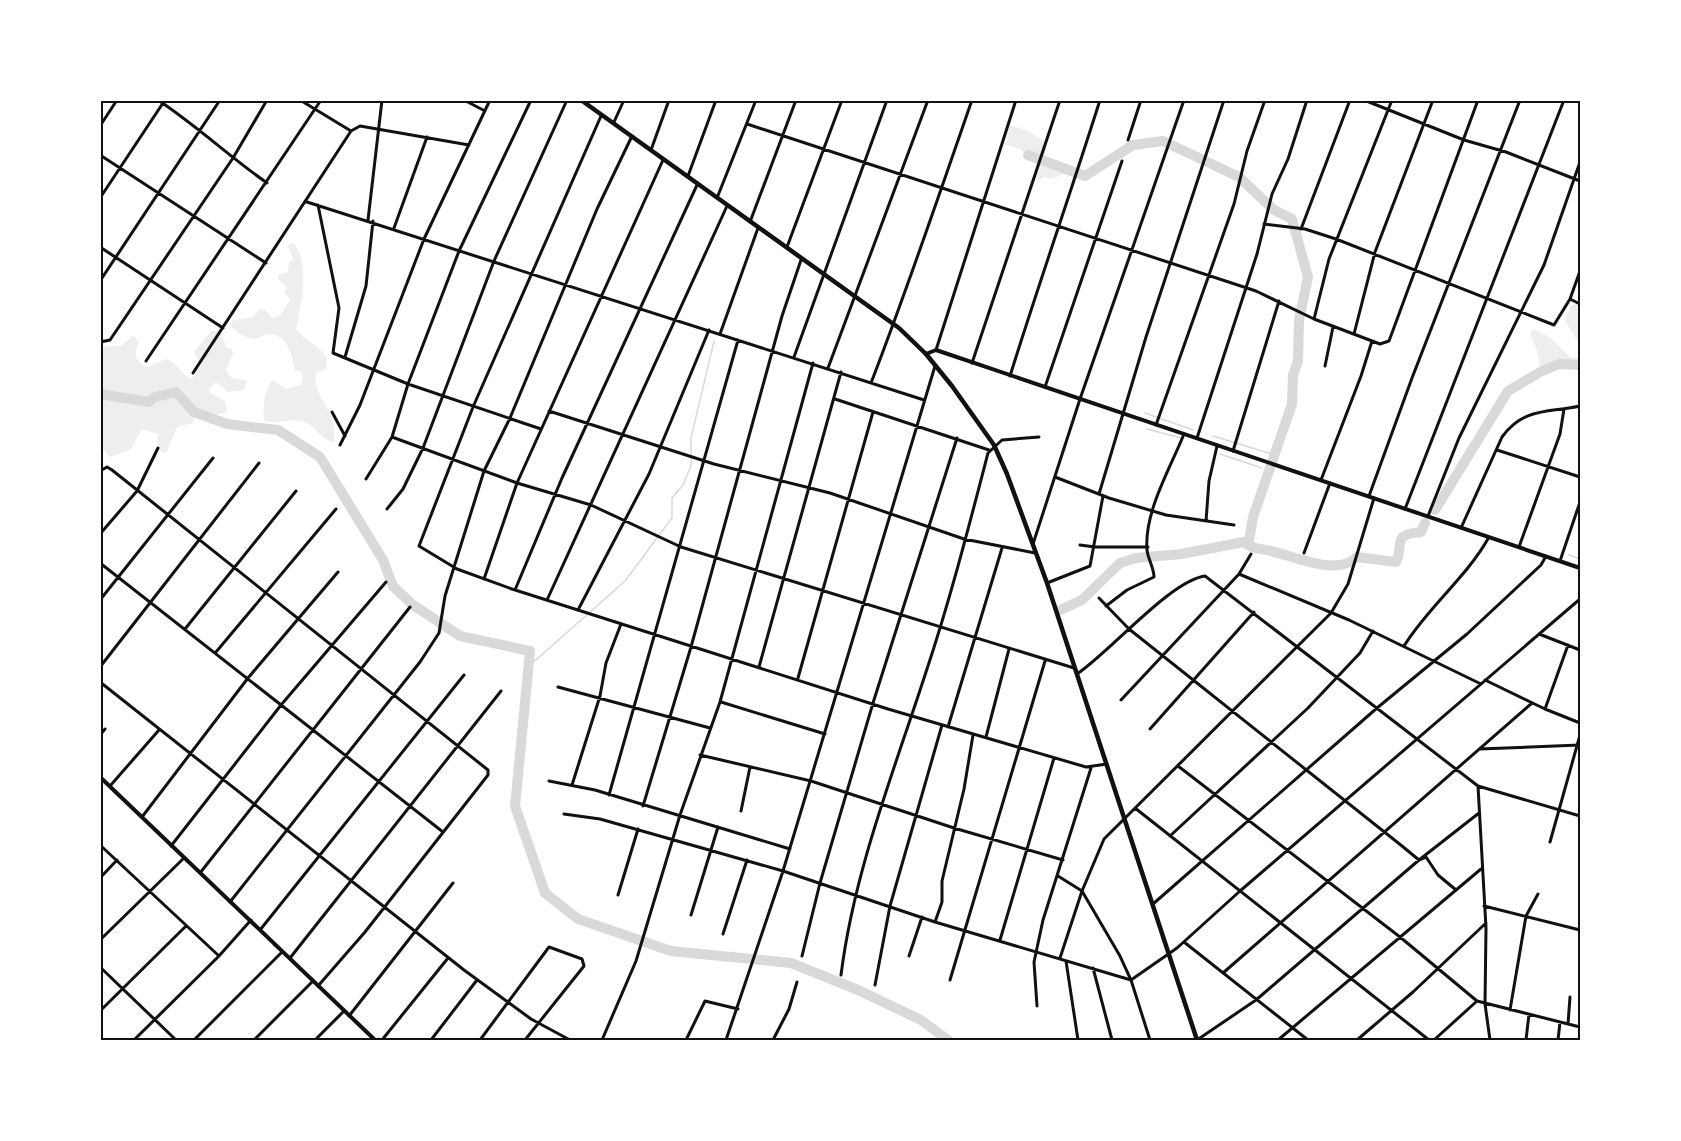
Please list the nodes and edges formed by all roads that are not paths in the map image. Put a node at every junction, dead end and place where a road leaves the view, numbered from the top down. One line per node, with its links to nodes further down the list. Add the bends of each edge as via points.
1 (117, 100): 45 (street)
2 (158, 100): 37 (street)
3 (220, 100): 47 (street)
4 (267, 100): 59 (street)
5 (300, 100): 39 (street)
6 (321, 100): 39 (street)
7 (382, 100): 46 (street)
8 (464, 100): 40 (street)
9 (490, 100): 40 (street)
10 (531, 100): 97 (street)
11 (567, 100): 101 (street)
12 (581, 100): 41 (highway)
13 (624, 100): 43 (street)
14 (669, 100): 55 (street)
15 (716, 100): 67 (street)
16 (756, 100): 44 (street)
17 (796, 100): 51 (street)
18 (842, 100): 56 (street)
19 (887, 100): 63 (street)
20 (928, 100): 66 (street)
21 (972, 100): 72 (street)
22 (1016, 100): 77 (street)
23 (1060, 100): 80 (street)
24 (1100, 100): 86 (street)
25 (1142, 100): 52 (street)
26 (1184, 100): 96 (street)
27 (1224, 100): 102 (street)
28 (1265, 100): 107 (street)
29 (1307, 100): 85 (street)
30 (1350, 100): 89 (street)
31 (1364, 100): 38 (street)
32 (1392, 100): 38 (street)
33 (1433, 100): 42 (street)
34 (1478, 100): 53 (street)
35 (1520, 100): 57 (street)
36 (1564, 100): 64 (street)
37 (164, 102): 47 (street); 65 (street)
38 (1389, 109): 42 (street); 93 (street)
39 (315, 110): 48 (street); 70 (street)
40 (485, 111): 54 (street)
41 (601, 116): 43 (highway); 106 (street)
42 (1424, 123): 53 (street); 98 (street)
43 (613, 124): 50 (highway)
44 (747, 124): 51 (street); 75 (street)
45 (100, 126)
46 (380, 128): 48 (street, via 360,126); 49 (street); 82 (street)
47 (201, 129): 59 (street); 73 (street)
48 (351, 130): 76 (street)
49 (428, 136): 54 (street); 87 (street)
50 (632, 136): 55 (highway); 111 (street)
51 (782, 136): 56 (street); 84 (street)
52 (1128, 140)
53 (1464, 140): 57 (street); 104 (street)
54 (469, 145): 92 (street)
55 (651, 150): 60 (highway)
56 (824, 150): 63 (street); 95 (street)
57 (1501, 151): 64 (street); 112 (street)
58 (100, 155): 65 (street)
59 (232, 158): 70 (street); 81 (street)
60 (663, 160): 67 (highway); 114 (street)
61 (1122, 161): 90 (street)
62 (1581, 162): 68 (street)
63 (865, 164): 66 (street); 108 (street)
64 (1540, 166): 68 (street); 115 (street)
65 (120, 167): 73 (street); 74 (street)
66 (900, 176): 72 (street); 116 (street)
67 (688, 178): 71 (highway)
68 (1574, 178): 69 (street); 122 (street, via 1544,265)
69 (1581, 181)
70 (267, 183): 91 (street)
71 (697, 185): 75 (highway); 121 (street)
72 (941, 190): 77 (street); 125 (street)
73 (158, 193): 81 (street); 99 (street)
74 (100, 198)
75 (717, 198): 79 (highway)
76 (307, 202): 78 (street); 103 (street)
77 (982, 202): 80 (street); 135 (street)
78 (318, 205): 82 (street); 137 (street, via 339,308 332,350)
79 (727, 206): 84 (highway); 123 (street)
80 (1020, 214): 86 (street); 141 (street)
81 (193, 215): 91 (street); 109 (street)
82 (368, 220): 83 (street)
83 (373, 222): 87 (street); 137 (street, via 366,286)
84 (750, 222): 88 (highway)
85 (1264, 224): 89 (street); 113 (street)
86 (1057, 225): 90 (street); 148 (street)
87 (394, 228): 92 (street)
88 (758, 228): 95 (highway); 129 (street)
89 (1301, 229): 93 (street)
90 (1096, 237): 96 (street); 151 (street)
91 (229, 239): 103 (street); 119 (street)
92 (424, 239): 97 (street); 145 (street)
93 (1336, 239): 98 (street); 124 (street)
94 (100, 247): 99 (street)
95 (786, 249): 100 (highway)
96 (1132, 249): 102 (street); 154 (street)
97 (459, 251): 101 (street); 150 (street)
98 (1375, 252): 104 (street); 130 (street)
99 (116, 256): 109 (street); 110 (street)
100 (801, 260): 108 (highway); 134 (street)
101 (494, 261): 106 (street); 152 (street)
102 (1172, 262): 107 (street); 162 (street)
103 (266, 263): 127 (street)
104 (1414, 269): 112 (street); 132 (street, via 1389,341)
105 (1581, 271): 117 (street)
106 (530, 273): 111 (street); 156 (street)
107 (1209, 275): 113 (street); 165 (street)
108 (823, 276): 116 (highway); 138 (street)
109 (150, 279): 119 (street); 133 (street, via 110,340)
110 (100, 280)
111 (566, 284): 114 (street); 163 (street)
112 (1450, 285): 115 (street); 204 (street, via 1412,378)
113 (1246, 288): 118 (street); 174 (street)
114 (602, 296): 121 (street); 159 (street)
115 (1486, 298): 122 (street); 209 (street)
116 (855, 299): 125 (highway); 144 (street)
117 (1570, 299): 120 (street); 122 (street, via 1554,325)
118 (1279, 300): 124 (street); 183 (street)
119 (185, 303): 127 (street); 139 (street)
120 (1581, 304)
121 (639, 308): 123 (street); 164 (street)
122 (1522, 314): 214 (street, via 1459,438)
123 (674, 319): 128 (street); 169 (street)
124 (1314, 319): 126 (street)
125 (894, 324): 136 (highway); 149 (street)
126 (1333, 327): 130 (street); 143 (street)
127 (223, 328): 147 (street)
128 (709, 330): 129 (street); 178 (street)
129 (720, 334): 131 (street)
130 (1354, 334): 132 (street)
131 (738, 340): 134 (street); 186 (street)
132 (1372, 341): 195 (street)
133 (100, 342)
134 (773, 350): 138 (street); 189 (street)
135 (936, 350): 136 (main road); 141 (main road)
136 (926, 354): 142 (highway)
137 (345, 357): 145 (street)
138 (794, 357): 140 (street)
139 (146, 361)
140 (813, 363): 144 (street); 196 (street)
141 (972, 363): 148 (main road)
142 (935, 364): 155 (street); 176 (highway)
143 (1324, 366)
144 (828, 368): 146 (street)
145 (372, 370): 150 (street); 170 (street)
146 (841, 372): 149 (street); 153 (street)
147 (193, 373)
148 (1010, 375): 151 (main road)
149 (871, 383): 155 (street)
150 (408, 384): 152 (street); 172 (street)
151 (1045, 387): 154 (main road)
152 (441, 395): 156 (street); 180 (street)
153 (834, 399): 161 (street); 199 (street)
154 (1080, 399): 162 (main road); 192 (street)
155 (924, 400): 166 (street)
156 (473, 406): 163 (street); 185 (street)
157 (1581, 406): 158 (street)
158 (1564, 409): 182 (street, via 1528,414 1508,429); 188 (street, via 1560,434)
159 (549, 411): 164 (street); 167 (street)
160 (332, 412): 170 (street)
161 (873, 412): 166 (street); 205 (street)
162 (1122, 413): 165 (main road); 203 (street)
163 (510, 418): 167 (street); 191 (street)
164 (588, 424): 169 (street); 202 (street)
165 (1156, 425): 168 (main road)
166 (916, 426): 173 (street); 212 (street)
167 (541, 429): 197 (street)
168 (1184, 434): 174 (main road); 211 (street)
169 (624, 435): 178 (street); 207 (street)
170 (345, 436): 175 (street)
171 (1039, 436): 176 (street, via 1002,440)
172 (392, 437): 180 (street); 194 (street)
173 (957, 438): 181 (street); 218 (street)
174 (1197, 438): 177 (main road)
175 (340, 445)
176 (994, 445): 181 (street); 224 (highway)
177 (1217, 445): 183 (main road); 216 (street)
178 (662, 446): 186 (street); 215 (street)
179 (158, 448): 200 (street)
180 (423, 448): 185 (street); 210 (street, via 403,489)
181 (989, 450): 222 (street)
182 (1497, 450): 188 (street); 219 (street)
183 (1233, 451): 195 (main road)
184 (213, 458): 213 (street)
185 (454, 459): 191 (street); 238 (street, via 419,545)
186 (705, 460): 189 (street); 226 (street)
187 (260, 463): 223 (street)
188 (1548, 465): 193 (street); 229 (street)
189 (741, 470): 196 (street); 235 (street)
190 (100, 471): 200 (street, via 107,467)
191 (484, 471): 197 (street); 238 (street)
192 (1055, 477): 203 (street); 224 (street)
193 (1581, 477)
194 (366, 479)
195 (1321, 480): 198 (main road)
196 (781, 481): 199 (street); 241 (street)
197 (517, 483): 202 (street); 246 (street)
198 (1330, 483): 204 (main road); 231 (street)
199 (810, 488): 205 (street); 245 (street)
200 (137, 491): 213 (street); 220 (street)
201 (296, 491): 239 (street)
202 (555, 494): 207 (street); 251 (street)
203 (1101, 495): 211 (street); 227 (street)
204 (1372, 497): 209 (main road); 263 (street, via 1348,584)
205 (849, 500): 212 (street); 249 (street)
206 (1581, 502): 236 (street)
207 (591, 504): 215 (street); 256 (street)
208 (336, 508): 252 (street)
209 (1405, 508): 214 (main road)
210 (387, 509)
211 (1153, 511): 216 (street); 228 (street)
212 (890, 513): 218 (street); 258 (street)
213 (167, 515): 223 (street); 244 (street)
214 (1428, 516): 219 (main road)
215 (626, 520): 226 (street); 261 (street)
216 (1206, 521): 217 (street)
217 (1234, 525)
218 (929, 526): 222 (street); 264 (street)
219 (1461, 528): 221 (main road)
220 (100, 534)
221 (1489, 537): 229 (main road); 276 (street, via 1421,619)
222 (964, 539): 230 (street); 267 (street)
223 (198, 540): 239 (street); 257 (street)
224 (1033, 544): 232 (highway)
225 (1080, 545): 227 (street)
226 (681, 547): 235 (street); 272 (street)
227 (1095, 547): 228 (street); 248 (street, via 1087,569)
228 (1148, 547): 259 (street, via 1154,577)
229 (1519, 547): 234 (main road)
230 (1002, 548): 232 (street); 273 (street)
231 (1304, 553)
232 (1037, 554): 248 (highway)
233 (1251, 554): 243 (street)
234 (1546, 556): 236 (main road); 285 (street, via 1541,565)
235 (716, 557): 241 (street); 277 (street)
236 (1560, 561): 240 (main road)
237 (100, 563): 244 (street)
238 (454, 567): 246 (street); 302 (street, via 441,609 439,633)
239 (233, 568): 252 (street); 268 (street)
240 (1581, 568)
241 (755, 569): 245 (street); 283 (street)
242 (338, 572): 265 (street)
243 (1239, 574): 250 (street); 263 (street)
244 (120, 577): 255 (street); 257 (street)
245 (784, 577): 249 (street); 287 (street)
246 (484, 579): 251 (street)
247 (387, 582): 275 (street)
248 (1047, 583): 288 (highway)
249 (824, 589): 258 (street); 294 (street)
250 (1224, 589): 262 (street); 269 (street, via 1207,577 1200,577 1162,600); 282 (street)
251 (515, 590): 256 (street)
252 (265, 593): 265 (street); 281 (street)
253 (1098, 598): 259 (street)
254 (1581, 599): 271 (street)
255 (100, 600)
256 (547, 600): 261 (street)
257 (151, 601): 268 (street); 286 (street)
258 (864, 602): 264 (street); 301 (street)
259 (1106, 606): 269 (street)
260 (410, 608): 289 (street)
261 (578, 610): 266 (street)
262 (1254, 612): 278 (street); 295 (street)
263 (1331, 612): 270 (street); 278 (street)
264 (902, 614): 267 (street); 306 (street)
265 (296, 618): 275 (street); 293 (street)
266 (621, 624): 272 (street); 303 (street, via 606,663)
267 (941, 627): 273 (street); 313 (street)
268 (185, 628): 281 (street)
269 (1129, 629): 282 (street); 290 (street, via 1098,660)
270 (1373, 631): 276 (street); 292 (street)
271 (1539, 634): 274 (street); 296 (street)
272 (655, 636): 277 (street); 309 (street)
273 (975, 638): 279 (street); 318 (street)
274 (1568, 645): 280 (street); 311 (street)
275 (332, 646): 289 (street); 308 (street)
276 (1404, 646): 285 (street)
277 (692, 647): 283 (street); 314 (street)
278 (1299, 647): 292 (street); 312 (street)
279 (1009, 649): 284 (street); 328 (street)
280 (1581, 650)
281 (216, 652): 293 (street)
282 (1165, 656): 295 (street); 304 (street)
283 (731, 659): 287 (street); 305 (street)
284 (1045, 661): 288 (street); 333 (street)
285 (1434, 661): 298 (street); 310 (street)
286 (100, 667)
287 (759, 668): 294 (street)
288 (1074, 668): 290 (highway)
289 (362, 670): 302 (street); 323 (street)
290 (1077, 674): 339 (highway)
291 (464, 675): 315 (street)
292 (1338, 677): 310 (street); 330 (street)
293 (248, 678): 308 (street); 335 (street)
294 (797, 679): 301 (street)
295 (1196, 680): 312 (street); 321 (street)
296 (1485, 680): 298 (street); 307 (street)
297 (100, 682): 322 (street)
298 (1481, 684): 329 (street)
299 (558, 687): 303 (street)
300 (501, 691): 332 (street)
301 (838, 692): 306 (street); 325 (street)
302 (393, 695): 315 (street); 337 (street)
303 (600, 696): 309 (street); 350 (street)
304 (1121, 700)
305 (720, 702): 319 (street); 325 (street)
306 (873, 703): 313 (street); 353 (street)
307 (1532, 703): 311 (street); 334 (street)
308 (281, 705): 323 (street); 345 (street)
309 (635, 706): 314 (street); 355 (street)
310 (1377, 708): 329 (street); 344 (street)
311 (1545, 709): 316 (street)
312 (1232, 710): 330 (street); 340 (street)
313 (911, 716): 317 (street); 358 (street)
314 (670, 718): 319 (street); 359 (street)
315 (426, 719): 332 (street); 347 (street)
316 (1581, 723)
317 (942, 725): 318 (street); 367 (street)
318 (948, 727): 326 (street)
319 (710, 728): 336 (street)
320 (105, 729): 324 (street)
321 (1150, 729)
322 (159, 730): 335 (street); 351 (street)
323 (312, 730): 337 (street); 357 (street)
324 (100, 735)
325 (825, 735): 349 (street)
326 (973, 735): 328 (street); 373 (street)
327 (1581, 735): 331 (street)
328 (986, 738): 333 (street)
329 (1417, 739): 343 (street); 356 (street)
330 (1272, 742): 344 (street); 354 (street)
331 (1578, 745): 334 (street); 362 (street)
332 (459, 746): 360 (street); 376 (street, via 488,773)
333 (1020, 748): 338 (street); 380 (street)
334 (1478, 749): 343 (street)
335 (190, 753): 345 (street); 369 (street)
336 (700, 755): 341 (street); 366 (street)
337 (345, 757): 347 (street); 375 (street)
338 (1054, 758): 342 (street); 385 (street)
339 (1107, 764): 342 (street); 370 (highway)
340 (1178, 765): 354 (street); 361 (street)
341 (750, 767): 349 (street); 363 (street)
342 (1091, 768): 391 (street)
343 (1456, 768): 352 (street); 377 (street)
344 (1307, 771): 356 (street); 371 (street)
345 (222, 778): 357 (street); 383 (street)
346 (101, 779): 351 (main road)
347 (377, 781): 360 (street); 388 (street)
348 (549, 781): 350 (street)
349 (811, 781): 353 (street); 384 (street)
350 (572, 785): 355 (street)
351 (110, 786): 369 (main road)
352 (1478, 786): 362 (street); 364 (street)
353 (848, 793): 358 (street); 402 (street)
354 (1213, 794): 371 (street); 378 (street)
355 (609, 795): 359 (street)
356 (1345, 801): 377 (street); 387 (street)
357 (255, 804): 375 (street); 397 (street)
358 (883, 804): 367 (street); 410 (street)
359 (643, 806): 366 (street)
360 (410, 807): 376 (street); 400 (street)
361 (1135, 808): 370 (street); 378 (street)
362 (1558, 809): 368 (street); 381 (street)
363 (741, 811)
364 (1479, 813): 392 (street); 395 (street)
365 (564, 814): 374 (street)
366 (680, 815): 372 (street); 379 (street)
367 (918, 816): 373 (street); 414 (street)
368 (1581, 816)
369 (142, 817): 383 (main road)
370 (1125, 818): 405 (street, via 1104,839); 412 (highway)
371 (1248, 820): 387 (street); 394 (street)
372 (718, 827): 384 (street); 386 (street)
373 (954, 828): 380 (street); 421 (street)
374 (638, 829): 379 (street); 409 (street)
375 (286, 832): 388 (street); 411 (street)
376 (443, 832): 413 (street)
377 (1385, 833): 392 (street); 403 (street)
378 (1170, 836): 394 (street)
379 (672, 839): 386 (street); 490 (street, via 636,962)
380 (991, 839): 385 (street); 426 (street)
381 (1550, 842)
382 (100, 845): 390 (street)
383 (171, 846): 389 (main road)
384 (790, 849): 396 (street)
385 (1027, 849): 391 (street); 432 (street)
386 (711, 850): 393 (street); 417 (street)
387 (1286, 851): 403 (street); 406 (street)
388 (319, 857): 400 (street); 425 (street)
389 (184, 858): 397 (main road); 407 (street)
390 (117, 860): 399 (street); 407 (street)
391 (1063, 860): 398 (street)
392 (1419, 860): 404 (street, via 1426,857); 416 (street)
393 (747, 861): 396 (street); 429 (street)
394 (1203, 861): 406 (street); 412 (street)
395 (1481, 869): 404 (street); 415 (street)
396 (783, 871): 402 (street); 465 (street)
397 (200, 873): 411 (main road)
398 (1058, 876): 405 (street); 434 (street, via 1044,912)
399 (100, 878)
400 (352, 879): 413 (street); 441 (street)
401 (453, 883): 428 (street)
402 (820, 883): 410 (street); 439 (street)
403 (1329, 883): 416 (street); 423 (street)
404 (1456, 890): 430 (street)
405 (1082, 891): 443 (street); 453 (street)
406 (1240, 891): 423 (street); 433 (street)
407 (150, 892): 424 (street); 431 (street)
408 (1538, 894): 418 (street)
409 (618, 895)
410 (856, 895): 414 (street); 449 (street)
411 (230, 902): 420 (main road)
412 (1153, 904): 437 (highway)
413 (384, 905): 428 (street); 457 (street)
414 (890, 906): 419 (street); 456 (street)
415 (1484, 906): 418 (street); 422 (street)
416 (1362, 908): 430 (street); 435 (street)
417 (691, 915)
418 (1526, 916): 427 (street); 466 (street)
419 (922, 917): 421 (street); 440 (street)
420 (251, 920): 425 (main road); 438 (street)
421 (935, 922): 426 (street)
422 (1486, 923): 447 (street); 463 (street)
423 (1281, 924): 435 (street); 448 (street)
424 (186, 926): 438 (street); 458 (street)
425 (260, 930): 436 (main road)
426 (966, 930): 432 (street); 452 (street)
427 (1581, 930)
428 (415, 933): 442 (street); 471 (street)
429 (723, 934)
430 (1400, 937): 447 (street); 450 (street)
431 (100, 940)
432 (1000, 940): 434 (street)
433 (1184, 942): 437 (street); 448 (street)
434 (1036, 950): 443 (street); 464 (street)
435 (1314, 950): 450 (street); 460 (street)
436 (282, 952): 441 (main road); 482 (street)
437 (1170, 954): 453 (street); 497 (highway)
438 (219, 956): 472 (street)
439 (802, 956)
440 (909, 956)
441 (290, 958): 454 (main road)
442 (448, 958): 451 (street); 485 (street)
443 (1060, 959): 444 (street)
444 (1066, 961): 446 (street); 494 (street)
445 (100, 967): 458 (street)
446 (1093, 968): 453 (street); 495 (street)
447 (1437, 970): 461 (street); 469 (street)
448 (1223, 973): 460 (street)
449 (841, 975)
450 (1350, 979): 469 (street); 477 (street)
451 (477, 980): 462 (street); 486 (street)
452 (950, 980)
453 (1131, 980): 496 (street)
454 (313, 981): 457 (main road); 483 (street)
455 (797, 982): 493 (street)
456 (875, 985)
457 (318, 986): 468 (main road)
458 (123, 989): 467 (street); 472 (street)
459 (1570, 997): 475 (street)
460 (1256, 1000): 477 (street); 497 (street)
461 (1477, 1000): 463 (street); 502 (street)
462 (508, 1002): 474 (street); 474 (street, via 551,947 582,959 584,966); 487 (street)
463 (1485, 1004): 466 (street); 503 (street)
464 (1037, 1006)
465 (738, 1009): 491 (street, via 705,1001); 492 (street)
466 (1510, 1010): 470 (street)
467 (100, 1011)
468 (344, 1011): 471 (main road); 484 (street)
469 (1391, 1012): 500 (street); 501 (street)
470 (1528, 1014): 473 (street); 504 (street)
471 (350, 1016): 478 (main road)
472 (155, 1020): 480 (street); 481 (street)
473 (1560, 1022): 475 (street); 505 (street)
474 (539, 1023): 479 (street); 488 (street)
475 (1568, 1024): 476 (street)
476 (1581, 1027)
477 (1293, 1028): 498 (street); 499 (street)
478 (373, 1040)
479 (565, 1040): 489 (street)
480 (134, 1041)
481 (176, 1041)
482 (194, 1041)
483 (254, 1041)
484 (315, 1041)
485 (382, 1041)
486 (431, 1041)
487 (480, 1041)
488 (525, 1041)
489 (570, 1041)
490 (603, 1041)
491 (686, 1041)
492 (726, 1041)
493 (773, 1041)
494 (1078, 1041)
495 (1112, 1041)
496 (1150, 1041)
497 (1197, 1041)
498 (1278, 1041)
499 (1308, 1041)
500 (1358, 1041)
501 (1429, 1041)
502 (1434, 1041)
503 (1490, 1041)
504 (1526, 1041)
505 (1558, 1041)

